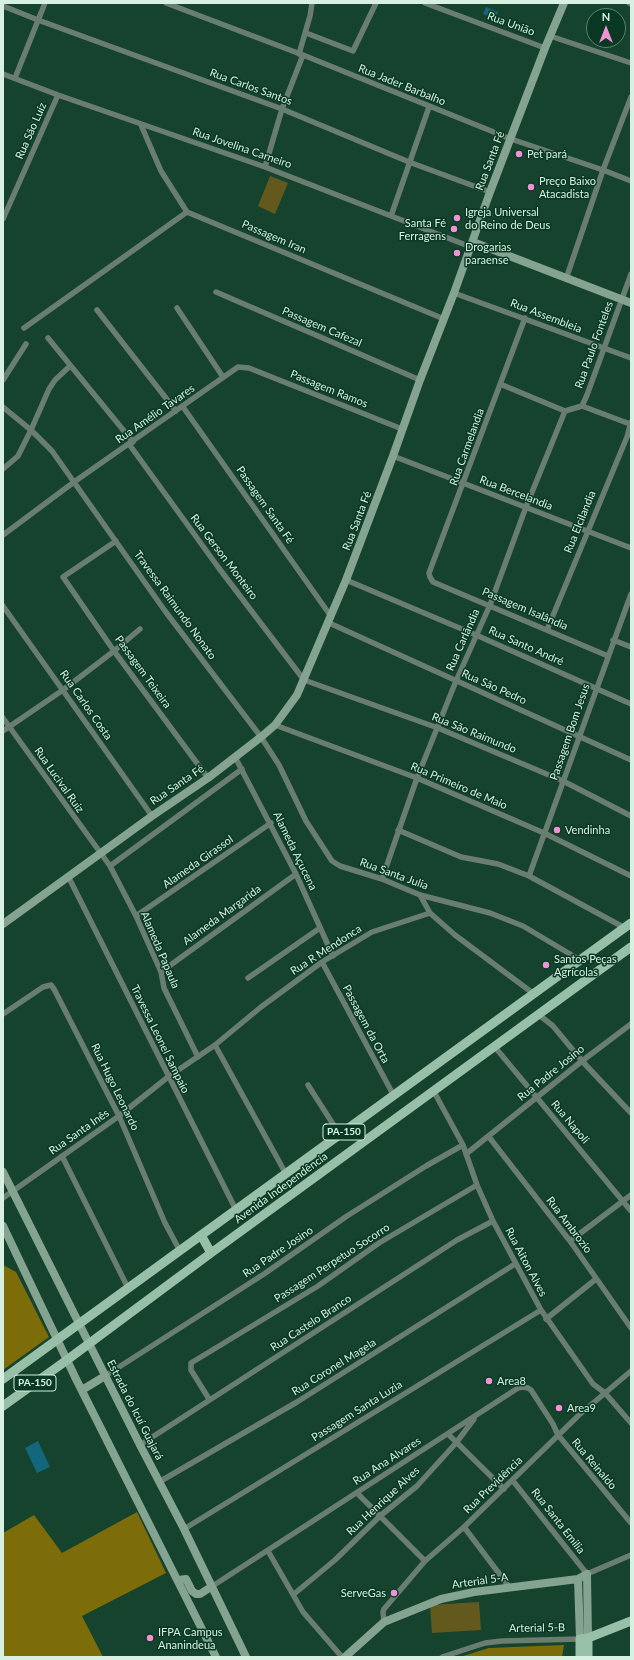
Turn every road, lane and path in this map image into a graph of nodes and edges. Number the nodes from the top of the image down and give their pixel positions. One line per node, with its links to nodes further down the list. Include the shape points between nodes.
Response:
1 (45, 3): 8 (street)
2 (166, 3): 12 (street, Rua Jader Barbalho)
3 (312, 3): 9 (street)
4 (376, 3): 9 (street, via 353,51)
5 (425, 3): 11 (street, Rua União)
6 (564, 3): 10 (main road, Rua Santa Fé)
7 (3, 6): 8 (street, Rua Carlos Santos)
8 (38, 20): 15 (street); 19 (street, Rua Carlos Santos)
9 (306, 33): 12 (street)
10 (550, 36): 11 (main road, Rua Santa Fé); 13 (street)
11 (545, 48): 21 (main road, Rua Santa Fé)
12 (301, 54): 18 (street, Rua Jader Barbalho); 19 (street)
13 (631, 63)
14 (3, 74): 15 (street, Rua Jovelina Carneiro)
15 (15, 78): 16 (street, Rua Jovelina Carneiro)
16 (58, 95): 20 (street, Rua Jovelina Carneiro); 29 (street, Rua São Luíz)
17 (631, 97): 24 (street)
18 (429, 107): 21 (street, Rua Jader Barbalho); 22 (street)
19 (282, 109): 22 (street, Rua Carlos Santos); 23 (street)
20 (141, 125): 23 (street, Rua Jovelina Carneiro); 27 (street, via 161,171)
21 (510, 139): 24 (street, Rua Jader Barbalho); 26 (main road, Rua Santa Fé)
22 (409, 162): 26 (street, Rua Carlos Santos); 28 (street)
23 (265, 167): 28 (street, Rua Jovelina Carneiro)
24 (604, 170): 25 (street, Rua Jader Barbalho); 32 (street)
25 (631, 182)
26 (490, 192): 30 (main road, Rua Santa Fé)
27 (187, 212): 40 (street, Passagem Iran); 41 (street)
28 (391, 216): 30 (street, Rua Jovelina Carneiro)
29 (3, 220)
30 (472, 245): 32 (main road, Rua Jovelina Carneiro); 34 (main road, Rua Santa Fé)
31 (631, 274): 35 (street, Rua Paulo Fonteles)
32 (566, 279): 35 (main road, Rua Jovelina Carneiro)
33 (216, 292): 50 (street, Passagem Cafezal)
34 (454, 293): 39 (street, Rua Assembleia); 40 (main road, Rua Santa Fé)
35 (621, 299): 36 (main road, Rua Jovelina Carneiro); 44 (street, Rua Paulo Fonteles)
36 (631, 303)
37 (177, 308): 48 (street)
38 (97, 310): 55 (street)
39 (525, 318): 44 (street, Rua Assembleia); 51 (street, Rua Carmelandia)
40 (444, 319): 50 (main road, Rua Santa Fé)
41 (24, 328)
42 (48, 338): 46 (street, Rua Gerson Monteiro)
43 (26, 344): 49 (street)
44 (604, 348): 45 (street, Rua Assembleia); 52 (street, Rua Paulo Fonteles)
45 (631, 358)
46 (70, 366): 59 (street, via 49,389); 61 (street, Rua Gerson Monteiro)
47 (249, 368): 48 (street, Rua Amélio Tavares, via 238,367); 58 (street, Passagem Ramos)
48 (223, 377): 54 (street, Rua Amélio Tavares)
49 (3, 380)
50 (420, 380): 58 (main road, Rua Santa Fé)
51 (500, 384): 56 (street); 65 (street, Rua Carmelandia)
52 (582, 406): 56 (street, Rua Paulo Fonteles); 57 (street)
53 (3, 407): 59 (street, Travessa Raimundo Nonato)
54 (183, 407): 55 (street, Rua Amélio Tavares); 76 (street, Passagem Santa Fé)
55 (176, 411): 61 (street, Rua Amélio Tavares)
56 (565, 411): 66 (street, Rua Carlândia)
57 (630, 423): 60 (street, Rua Elcilandia)
58 (402, 429): 62 (main road, Rua Santa Fé)
59 (31, 430): 63 (street, via 18,456); 64 (street, Travessa Raimundo Nonato, via 52,452)
60 (629, 438): 67 (street, Rua Elcilandia)
61 (131, 443): 64 (street, Rua Amélio Tavares); 84 (street, Rua Gerson Monteiro, via 218,567)
62 (394, 456): 65 (street, Rua Bercelandia); 71 (main road, Rua Santa Fé)
63 (3, 469)
64 (74, 482): 68 (street, Rua Amélio Tavares); 69 (street, Travessa Raimundo Nonato)
65 (464, 483): 66 (street, Rua Bercelandia); 72 (street, Rua Carmelandia, via 429,573)
66 (526, 507): 67 (street, Rua Bercelandia); 74 (street, Rua Carlândia)
67 (587, 531): 70 (street, Rua Bercelandia); 78 (street, Rua Elcilandia)
68 (3, 535)
69 (116, 541): 82 (street, Passagem Teixeira, via 63,577); 95 (street, Travessa Raimundo Nonato, via 165,611)
70 (631, 548)
71 (346, 580): 76 (main road, Rua Santa Fé); 79 (street, Rua Santo André)
72 (433, 582): 74 (street, Passagem Isalândia)
73 (631, 594): 80 (street, Passagem Bom Jesus)
74 (490, 605): 78 (street, Passagem Isalândia); 79 (street, Rua Carlândia)
75 (3, 606): 87 (street, Rua Carlos Costa)
76 (328, 619): 84 (main road, Rua Santa Fé); 85 (street, Rua São Pedro)
77 (140, 629): 82 (street)
78 (547, 630): 83 (street, Passagem Isalândia)
79 (476, 635): 85 (street, Rua Carlândia); 86 (street, Rua Santo André)
80 (614, 640): 81 (street); 83 (street, Passagem Bom Jesus)
81 (631, 647)
82 (114, 651): 87 (street); 99 (street, Passagem Teixeira)
83 (608, 656): 86 (street, Passagem Bom Jesus)
84 (304, 680): 90 (main road, Rua Santa Fé, via 297,695); 92 (street, Rua São Raimundo)
85 (456, 681): 92 (street, Rua Carlândia); 94 (street, Rua São Pedro)
86 (596, 688): 88 (street, Rua Santo André); 94 (street, Passagem Bom Jesus)
87 (63, 690): 91 (street); 102 (street, Rua Carlos Costa)
88 (631, 704)
89 (3, 718): 91 (street, Rua Lucival Ruiz)
90 (275, 724): 95 (main road, Rua Santa Fé); 100 (street, Rua Primeiro de Maio)
91 (9, 727): 93 (street); 107 (street, Rua Lucival Ruiz)
92 (438, 728): 100 (street, Rua Carlândia); 101 (street, Rua São Raimundo)
93 (3, 731)
94 (580, 736): 97 (street, Rua São Pedro); 101 (street, Passagem Bom Jesus)
95 (261, 737): 96 (main road, Rua Santa Fé); 113 (street, Rua Santa Julia, via 279,765 306,821 332,861)
96 (235, 757): 98 (street, Alameda Açucena); 99 (main road, Rua Santa Fé)
97 (631, 760)
98 (242, 768): 104 (street, Alameda Açucena); 108 (street)
99 (208, 778): 102 (main road, Rua Santa Fé)
100 (417, 778): 105 (street, Rua Carlândia); 106 (street, Rua Primeiro de Maio)
101 (564, 782): 103 (street, Rua São Raimundo); 106 (street, Passagem Bom Jesus)
102 (152, 816): 107 (main road, Rua Santa Fé)
103 (631, 816)
104 (271, 823): 109 (street, Alameda Açucena); 116 (street, Alameda Girassol)
105 (398, 830): 111 (street, via 461,857 498,864); 113 (street, Rua Carlândia)
106 (544, 833): 111 (street, Passagem Bom Jesus); 112 (street, Rua Primeiro de Maio)
107 (99, 853): 108 (street, Alameda Papaula); 110 (main road, Rua Santa Fé)
108 (110, 866): 116 (street, Alameda Papaula)
109 (296, 874): 119 (street, Alameda Açucena); 124 (street, Alameda Margarida)
110 (68, 876): 117 (main road, Rua Santa Fé); 135 (street, Travessa Leonel Sampaio)
111 (529, 876): 118 (street)
112 (631, 876)
113 (382, 879): 114 (street, Rua Santa Julia)
114 (420, 895): 115 (street); 122 (street, Rua Santa Julia, via 490,912 522,926)
115 (430, 913): 121 (street, Rua R Mendonca, via 372,932); 126 (street)
116 (136, 916): 124 (street, Alameda Papaula)
117 (3, 924)
118 (628, 926): 122 (main road, Avenida Independência / PA-150)
119 (320, 928): 121 (street, Alameda Açucena); 125 (street)
120 (631, 947): 129 (main road, Avenida Independência / PA-150)
121 (333, 956): 123 (street, Rua R Mendonca)
122 (580, 960): 126 (main road, Avenida Independência / PA-150)
123 (322, 962): 127 (street, Rua R Mendonca); 138 (street, Passagem da Orta)
124 (161, 972): 133 (street, Alameda Papaula, via 164,988)
125 (248, 978)
126 (534, 994): 138 (main road, Avenida Independência / PA-150)
127 (261, 1007): 131 (street, Rua Santa Inês)
128 (3, 1014): 141 (street, Rua Hugo Leonardo, via 43,986 51,985)
129 (538, 1014): 132 (main road, Avenida Independência / PA-150); 134 (street, via 553,1026)
130 (631, 1024): 134 (street, Rua Padre Josino)
131 (215, 1045): 133 (street, Rua Santa Inês); 148 (street)
132 (494, 1046): 137 (main road, Avenida Independência / PA-150); 139 (street, Rua Napoli)
133 (198, 1057): 135 (street, Rua Santa Inês)
134 (582, 1061): 139 (street, Rua Padre Josino); 140 (street)
135 (168, 1077): 141 (street, Rua Santa Inês); 154 (street, Travessa Leonel Sampaio)
136 (308, 1085): 142 (street)
137 (433, 1090): 144 (street, Rua Aiton Alves); 161 (main road, Avenida Independência / PA-150)
138 (394, 1096): 142 (main road, Avenida Independência / PA-150)
139 (536, 1097): 143 (street, Rua Padre Josino); 153 (street, Rua Napoli)
140 (631, 1113)
141 (119, 1116): 146 (street, Rua Santa Inês); 160 (street, Rua Hugo Leonardo, via 165,1223)
142 (340, 1135): 148 (main road, Avenida Independência / PA-150)
143 (489, 1137): 145 (street, Rua Padre Josino); 159 (street, Rua Ambrozio)
144 (463, 1145): 145 (street, Rua Aiton Alves); 173 (street, Rua Padre Josino, via 360,1208 264,1274)
145 (466, 1154): 149 (street, Rua Aiton Alves)
146 (62, 1156): 150 (street, Rua Santa Inês); 164 (street)
147 (3, 1172): 150 (main road, Estrada do Icuí Guajará)
148 (286, 1174): 154 (main road, Avenida Independência / PA-150)
149 (477, 1185): 156 (street, Rua Aiton Alves); 177 (street, Passagem Perpetuo Socorro, via 386,1239 318,1286 191,1363 191,1370)
150 (13, 1192): 152 (street, Rua Santa Inês); 167 (main road, Estrada do Icuí Guajará)
151 (631, 1195): 153 (street)
152 (3, 1198)
153 (623, 1201): 155 (street, Rua Napoli); 159 (street)
154 (236, 1210): 158 (main road, Avenida Independência / PA-150)
155 (631, 1211)
156 (493, 1221): 162 (street, Rua Aiton Alves); 177 (street, Rua Castelo Branco, via 457,1240)
157 (3, 1226): 169 (main road)
158 (201, 1235): 160 (main road, Avenida Independência / PA-150); 161 (main road)
159 (570, 1241): 163 (street, Rua Ambrozio)
160 (180, 1251): 164 (main road, Avenida Independência / PA-150)
161 (211, 1253): 170 (main road, Avenida Independência / PA-150)
162 (515, 1264): 165 (street, Rua Aiton Alves); 186 (street, Rua Coronel Magela, via 297,1402)
163 (596, 1279): 166 (street); 168 (street, Rua Ambrozio)
164 (128, 1288): 167 (main road, Avenida Independência / PA-150)
165 (541, 1310): 166 (street, Rua Aiton Alves); 192 (street, Passagem Santa Luzia)
166 (546, 1319): 176 (street, Rua Aiton Alves, via 593,1384)
167 (79, 1324): 169 (main road, Avenida Independência / PA-150); 170 (main road, Estrada do Icuí Guajará)
168 (631, 1328)
169 (57, 1340): 171 (main road); 174 (main road, Avenida Independência / PA-150)
170 (89, 1344): 171 (main road, Avenida Independência / PA-150); 173 (main road, Estrada do Icuí Guajará)
171 (67, 1360): 175 (main road); 178 (main road, Avenida Independência / PA-150)
172 (631, 1372): 176 (street, Rua Previdência)
173 (106, 1376): 175 (main road); 184 (main road, Estrada do Icuí Guajará)
174 (3, 1379)
175 (82, 1390): 198 (main road)
176 (605, 1393): 180 (street, Rua Aiton Alves); 182 (street, Rua Previdência)
177 (209, 1399): 184 (street, Rua Castelo Branco)
178 (3, 1406)
179 (477, 1415): 181 (street, Rua Ana Alvares); 182 (street, Rua Ana Alvares, via 518,1388 526,1387 531,1390); 183 (street, Rua Henrique Alves)
180 (631, 1423)
181 (448, 1434): 183 (street); 188 (street, Rua Ana Alvares)
182 (558, 1435): 185 (street, Rua Previdência); 190 (street, Rua Reinaldo)
183 (456, 1443): 187 (street); 189 (street, Rua Henrique Alves, via 417,1486)
184 (140, 1445): 186 (main road, Estrada do Icuí Guajará)
185 (513, 1481): 187 (street, Rua Previdência); 196 (street, Rua Santa Emilia)
186 (160, 1482): 192 (main road, Estrada do Icuí Guajará)
187 (504, 1489): 191 (street, Rua Previdência)
188 (357, 1493): 189 (street); 193 (street, Rua Ana Alvares)
189 (380, 1516): 195 (street); 201 (street, Rua Henrique Alves, via 335,1560)
190 (631, 1523)
191 (464, 1528): 195 (street, Rua Previdência); 200 (street)
192 (184, 1530): 199 (main road, Estrada do Icuí Guajará)
193 (268, 1551): 199 (street, Rua Ana Alvares); 201 (street)
194 (631, 1555): 196 (street, Arterial 5-A)
195 (425, 1561): 203 (street, Rua Previdência, via 384,1609)
196 (587, 1574): 197 (main road, Arterial 5-A); 204 (main road)
197 (578, 1579): 200 (main road, Arterial 5-A); 204 (main road)
198 (178, 1580): 199 (main road, via 186,1579 196,1594); 205 (main road)
199 (211, 1587): 206 (main road, Estrada do Icuí Guajará)
200 (510, 1588): 203 (main road, Arterial 5-A, via 441,1599)
201 (294, 1594): 207 (street, via 303,1612)
202 (631, 1621): 204 (main road, Arterial 5-B)
203 (384, 1622): 208 (main road, Arterial 5-A)
204 (584, 1639): 209 (street, Arterial 5-B, via 497,1642); 210 (main road); 211 (main road)
205 (216, 1657)
206 (246, 1657)
207 (342, 1657)
208 (346, 1657)
209 (442, 1657)
210 (580, 1657)
211 (588, 1657)

